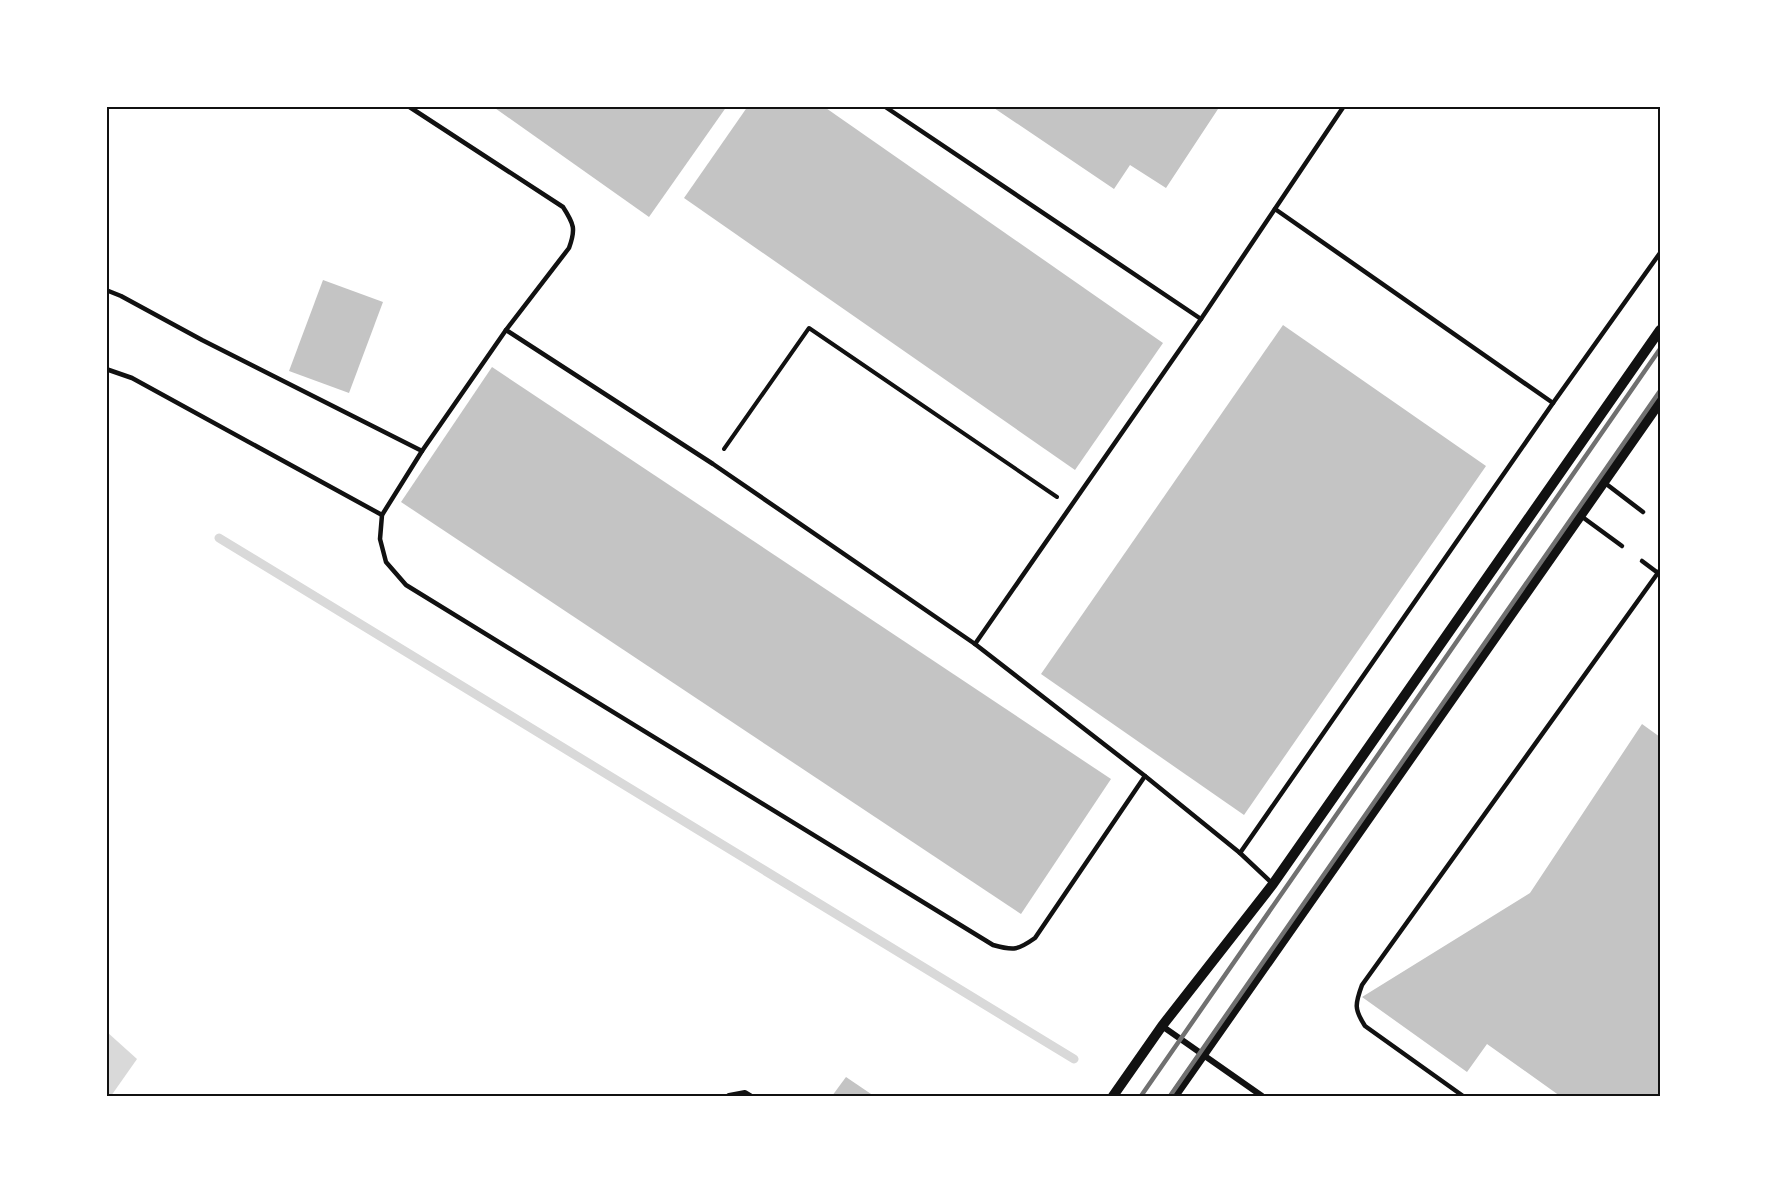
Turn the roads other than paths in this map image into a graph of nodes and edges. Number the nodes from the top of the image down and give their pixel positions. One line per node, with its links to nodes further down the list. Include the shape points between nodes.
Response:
1 (408, 106): 8 (lane, via 563,207 572,220 574,233 569,248)
2 (884, 106): 7 (lane)
3 (1344, 106): 4 (lane)
4 (1275, 209): 7 (lane); 12 (lane)
5 (1660, 254): 12 (lane)
6 (106, 290): 13 (lane)
7 (1202, 319): 21 (lane)
8 (506, 330): 13 (lane); 21 (lane, via 713,464)
9 (1660, 330): 24 (street)
10 (106, 369): 16 (lane, via 132,378)
11 (1660, 402): 14 (street)
12 (1553, 403): 23 (lane)
13 (422, 450): 16 (lane)
14 (1605, 483): 15 (lane); 17 (street)
15 (1643, 512)
16 (382, 515): 22 (lane, via 380,539 386,562 406,585 993,945 1010,950 1022,948 1035,938)
17 (1581, 516): 18 (lane); 26 (street)
18 (1622, 546)
19 (1642, 561): 20 (lane)
20 (1659, 571): 32 (lane, via 1362,985 1356,1000 1357,1013 1365,1026)
21 (975, 644): 22 (lane)
22 (1145, 776): 23 (lane)
23 (1240, 853): 24 (lane)
24 (1273, 884): 25 (street)
25 (1162, 1026): 26 (street); 29 (street)
26 (1203, 1056): 30 (street); 31 (street)
27 (729, 1096): 28 (street)
28 (750, 1096)
29 (1113, 1096)
30 (1174, 1096)
31 (1262, 1096)
32 (1463, 1096)

